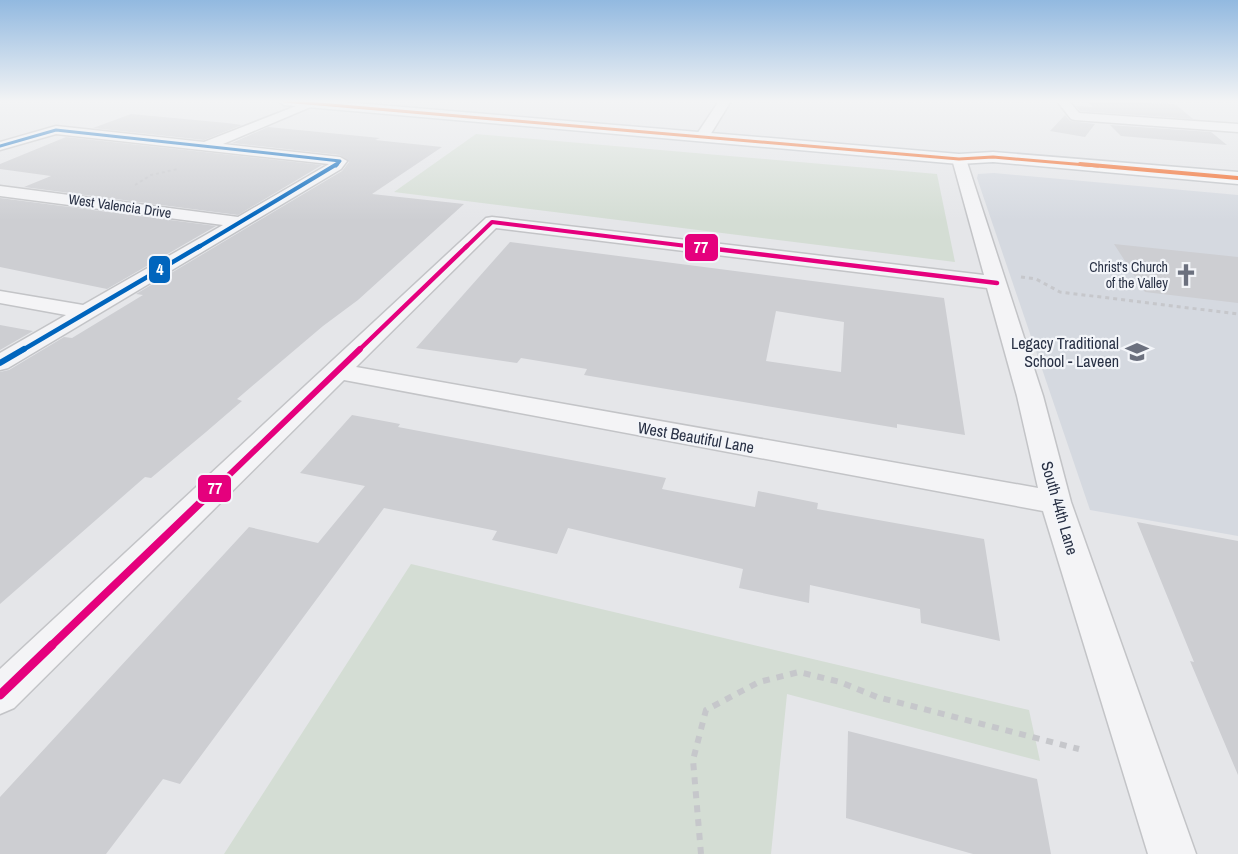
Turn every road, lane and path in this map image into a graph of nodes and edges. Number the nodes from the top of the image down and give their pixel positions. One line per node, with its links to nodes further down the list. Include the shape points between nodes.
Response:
1 (18, 141): 6 (street)
2 (158, 141): 7 (street)
3 (219, 141): 7 (street)
4 (240, 141): 8 (street)
5 (756, 141): 9 (main road)
6 (0, 146)
7 (207, 146): 8 (street)
8 (225, 148): 13 (street, via 340,161)
9 (959, 159): 10 (main road, via 993,157); 11 (main road, via 1002,169); 14 (street, South 44th Lane)
10 (1238, 178)
11 (1238, 190)
12 (0, 191): 13 (street, West Valencia Drive)
13 (240, 222): 16 (street)
14 (1007, 279): 17 (path, via 1036,279 1060,292); 19 (street, via 492,222); 20 (street, South 44th Lane)
15 (0, 297): 16 (street)
16 (86, 312): 18 (street)
17 (1238, 314)
18 (0, 363)
19 (336, 371): 20 (street, West Beautiful Lane); 21 (street)
20 (1056, 502): 24 (street, South 44th Lane)
21 (0, 695)
22 (1079, 748): 23 (path, via 877,697 799,672 759,682 706,710 693,760)
23 (701, 854)
24 (1172, 854)

